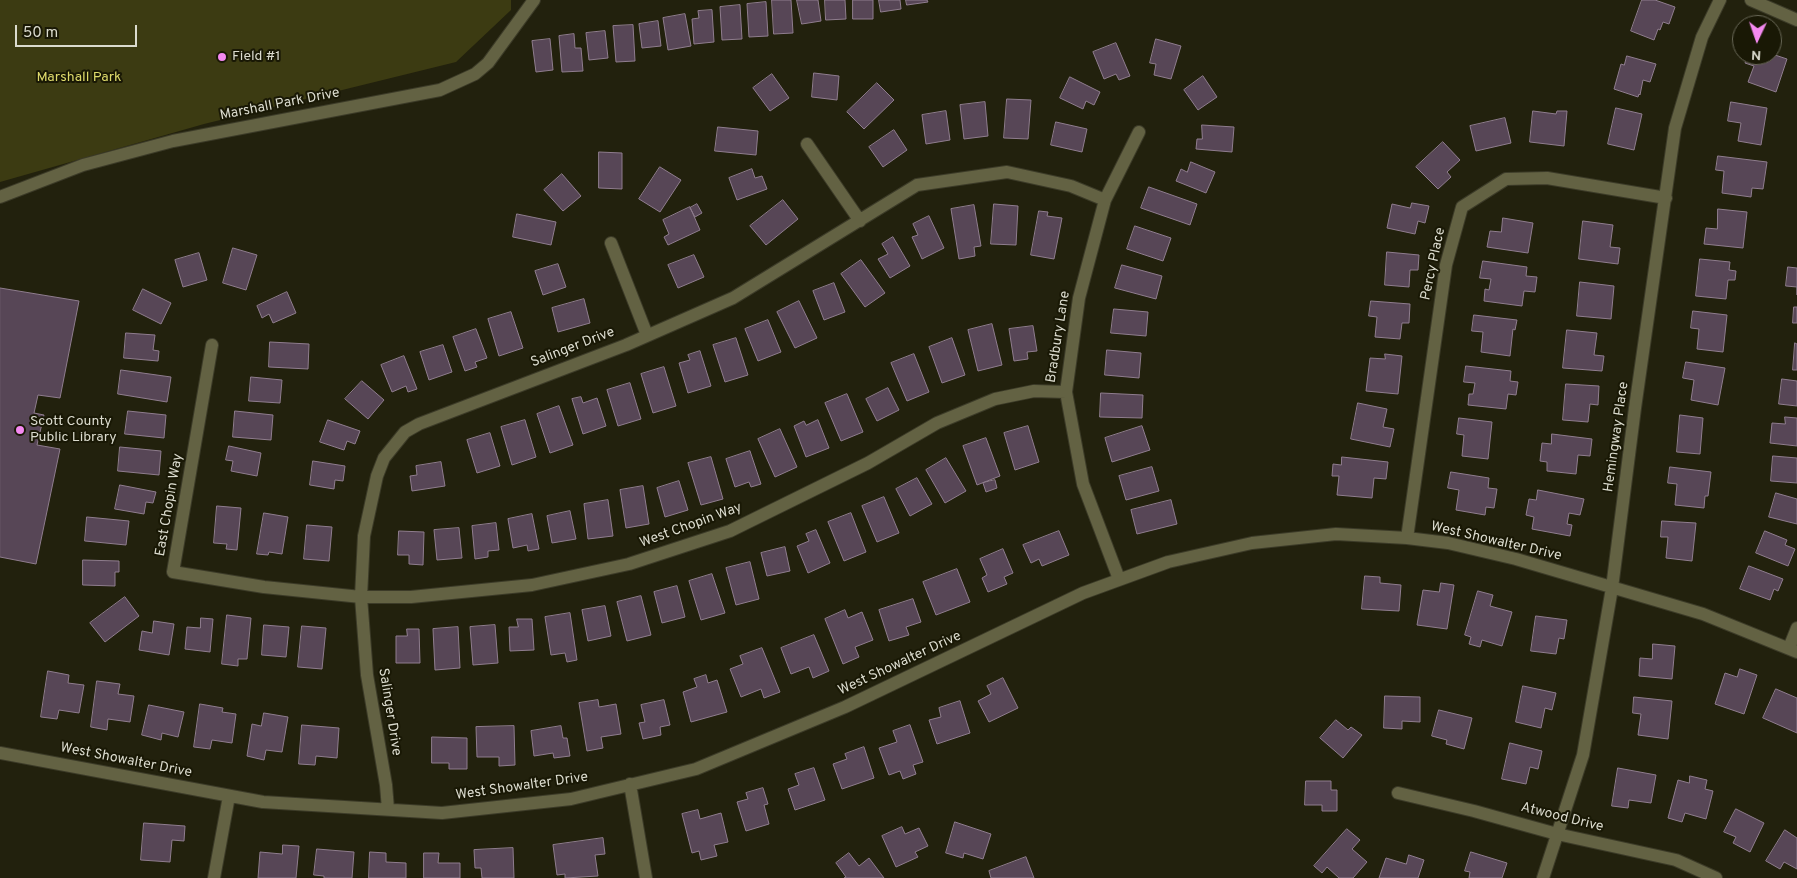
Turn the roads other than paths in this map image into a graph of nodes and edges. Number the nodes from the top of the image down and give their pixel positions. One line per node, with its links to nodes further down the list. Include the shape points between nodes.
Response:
1 (534, 0): 7 (street, Marshall Park Drive, via 488,63 475,74 440,90 173,141 83,165)
2 (1720, 0): 8 (street, Hemingway Place, via 1702,37 1675,128)
3 (1751, 0): 4 (street)
4 (1797, 20)
5 (1139, 132): 9 (street, Bradbury Lane)
6 (807, 144): 10 (street)
7 (0, 196)
8 (1666, 198): 15 (street, Percy Place, via 1547,178 1506,179 1462,207 1446,265); 17 (street, Hemingway Place)
9 (1105, 200): 10 (street, Salinger Drive, via 1071,186 1007,172 917,185); 14 (street, Bradbury Lane, via 1078,298)
10 (860, 221): 12 (street, Salinger Drive, via 733,298)
11 (611, 242): 12 (street)
12 (647, 335): 18 (street, Salinger Drive, via 405,432 384,458 377,476 364,536)
13 (212, 345): 18 (street, East Chopin Way, via 173,572 264,587)
14 (1066, 392): 16 (street, Bradbury Lane, via 1083,484); 18 (street, West Chopin Way, via 1034,391 996,399 937,423 868,463 730,531 629,564 532,585 410,597)
15 (1408, 538): 16 (street, West Showalter Drive, via 1336,534 1252,543 1168,562); 17 (street, West Showalter Drive, via 1448,543 1506,557)
16 (1119, 579): 22 (street, West Showalter Drive, via 1083,593 845,707 696,768)
17 (1612, 588): 20 (street, West Showalter Drive, via 1703,614); 26 (street, Hemingway Place, via 1582,755)
18 (361, 597): 25 (street, Salinger Drive, via 367,675)
19 (1797, 628): 20 (street)
20 (1793, 650)
21 (0, 753): 24 (street, West Showalter Drive)
22 (630, 784): 25 (street, West Showalter Drive, via 571,798 452,812); 28 (street)
23 (1398, 793): 26 (street, Atwood Drive)
24 (229, 796): 25 (street, West Showalter Drive, via 263,802); 27 (street)
25 (388, 809)
26 (1557, 834): 29 (street, Hemingway Place); 30 (street, Atwood Drive, via 1676,860)
27 (214, 878)
28 (646, 878)
29 (1543, 878)
30 (1716, 878)

